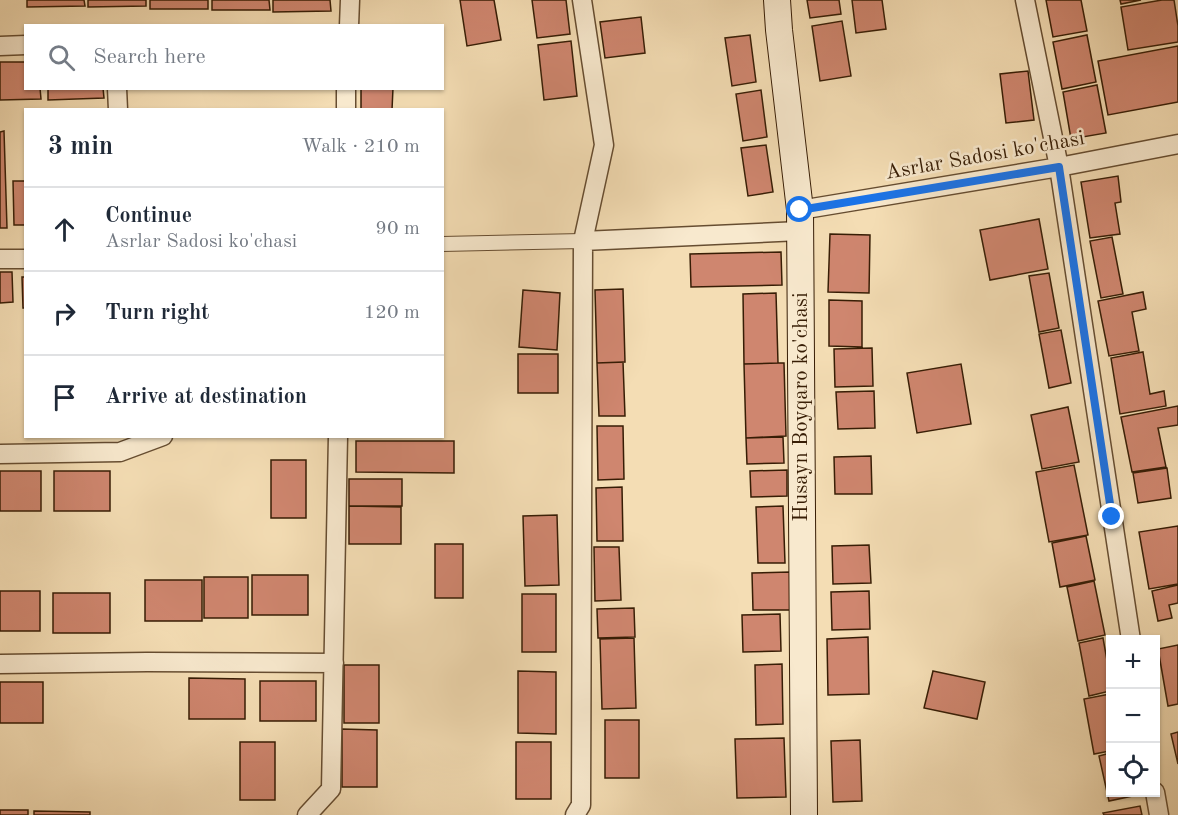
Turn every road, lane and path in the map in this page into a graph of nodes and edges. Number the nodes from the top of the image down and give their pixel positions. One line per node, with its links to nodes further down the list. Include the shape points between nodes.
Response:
1 (350, 0): 5 (street)
2 (582, 0): 15 (street, via 604,145)
3 (777, 0): 14 (main road, Husayn Boyqaro ko'chasi)
4 (1025, 0): 13 (street)
5 (349, 24)
6 (24, 45): 7 (street)
7 (0, 46)
8 (117, 90): 10 (street)
9 (346, 90): 11 (street)
10 (118, 108)
11 (346, 108)
12 (1178, 144): 13 (street, Asrlar Sadosi ko'chasi)
13 (1059, 167): 14 (street, Asrlar Sadosi ko'chasi); 23 (street)
14 (800, 221): 15 (street, Asrlar Sadosi ko'chasi); 29 (main road, Husayn Boyqaro ko'chasi)
15 (583, 241): 16 (street); 28 (street, via 581,805)
16 (444, 244)
17 (0, 259): 18 (street)
18 (24, 259)
19 (152, 438): 21 (street)
20 (338, 438): 24 (street)
21 (119, 444): 22 (street)
22 (0, 454)
23 (1130, 635)
24 (334, 663): 25 (street); 27 (street, via 331,789)
25 (0, 664)
26 (1156, 797): 30 (street)
27 (307, 815)
28 (575, 815)
29 (804, 815)
30 (1159, 815)

